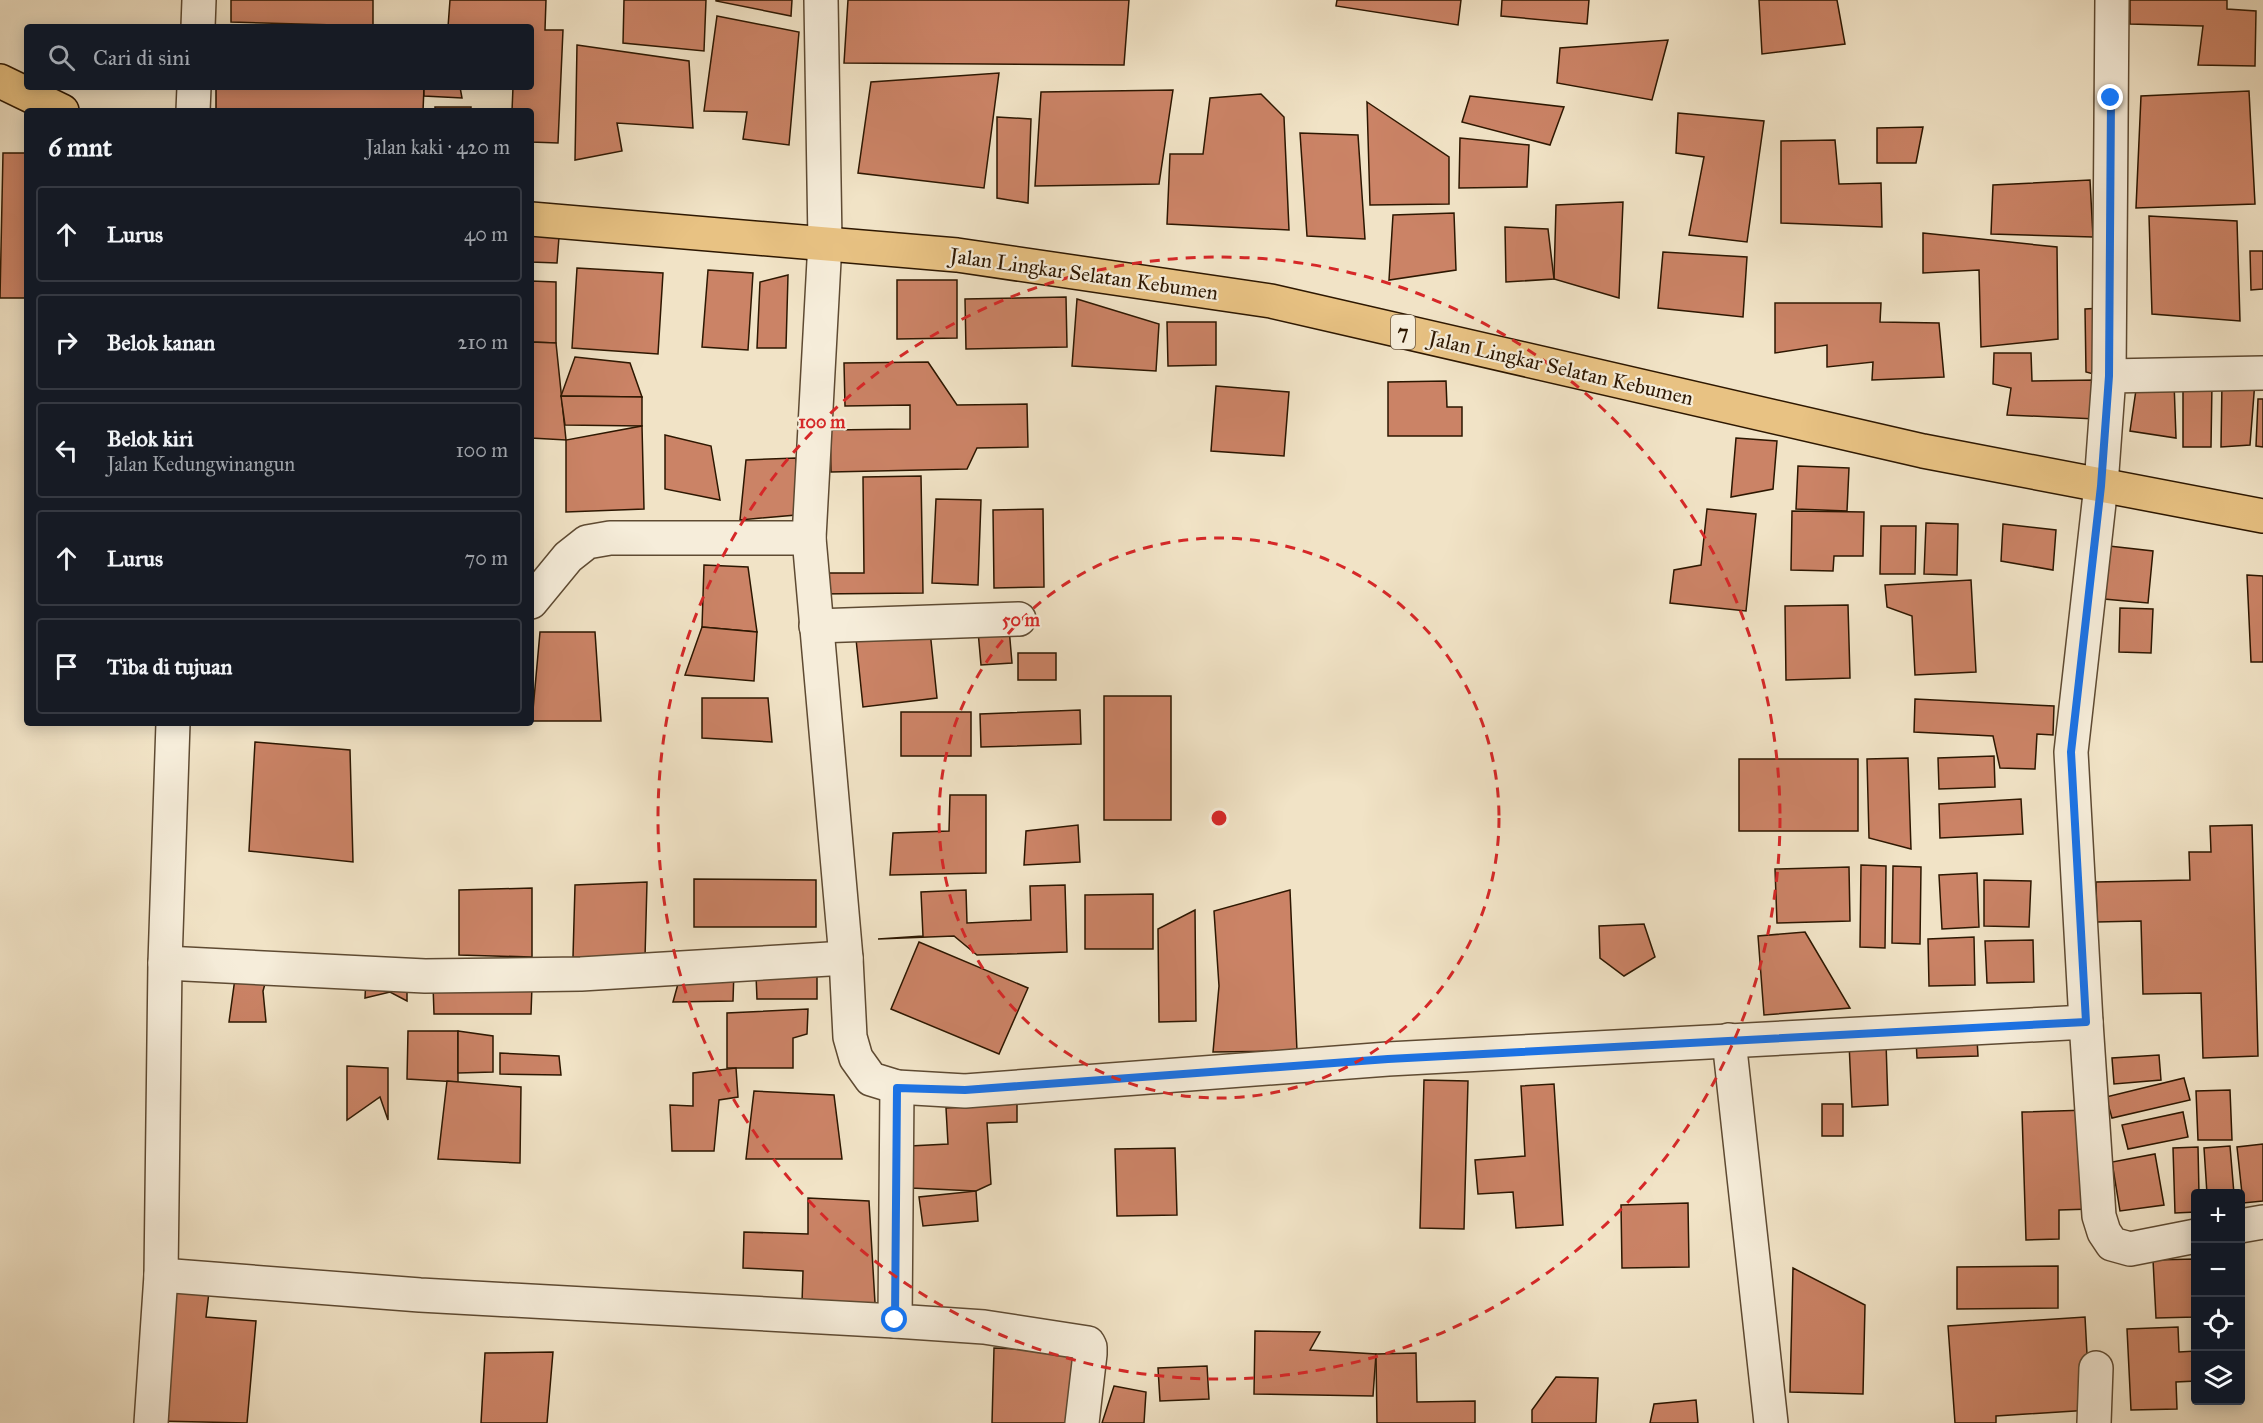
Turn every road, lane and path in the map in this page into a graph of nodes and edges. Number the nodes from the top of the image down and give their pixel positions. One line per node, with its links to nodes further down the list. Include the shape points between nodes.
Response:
1 (199, 0): 4 (street)
2 (821, 0): 10 (street)
3 (2112, 0): 12 (street)
4 (198, 24)
5 (0, 81): 7 (highway)
6 (194, 90): 8 (street)
7 (56, 108)
8 (194, 108)
9 (534, 219): 10 (highway, Jalan Lingkar Selatan Kebumen / 7)
10 (825, 243): 13 (highway, Jalan Lingkar Selatan Kebumen / 7, via 957,255 1271,301 1923,451); 15 (street)
11 (2263, 373): 12 (street)
12 (2109, 376): 13 (street)
13 (2101, 486): 14 (highway, Jalan Lingkar Selatan Kebumen / 7); 22 (street, via 2071,752)
14 (2263, 516)
15 (809, 538): 16 (street, via 610,538 587,542 568,557); 18 (street)
16 (534, 598)
17 (1019, 619): 18 (street)
18 (816, 626): 20 (street)
19 (173, 726): 21 (street)
20 (846, 958): 21 (street, via 581,974 425,976); 24 (street, via 850,1037 856,1058 871,1079)
21 (165, 963): 28 (street)
22 (2086, 1022): 23 (street); 27 (street, via 2099,1216 2104,1233 2112,1244 2130,1249)
23 (1729, 1040): 24 (street, via 1388,1059 965,1090); 33 (street)
24 (897, 1088): 29 (street)
25 (2263, 1222): 26 (street)
26 (2245, 1225)
27 (2191, 1237)
28 (161, 1275): 29 (street, via 420,1295); 31 (street)
29 (895, 1320): 32 (street, via 984,1327 1088,1343)
30 (2096, 1368): 34 (street)
31 (151, 1423)
32 (1082, 1423)
33 (1771, 1423)
34 (2094, 1423)

